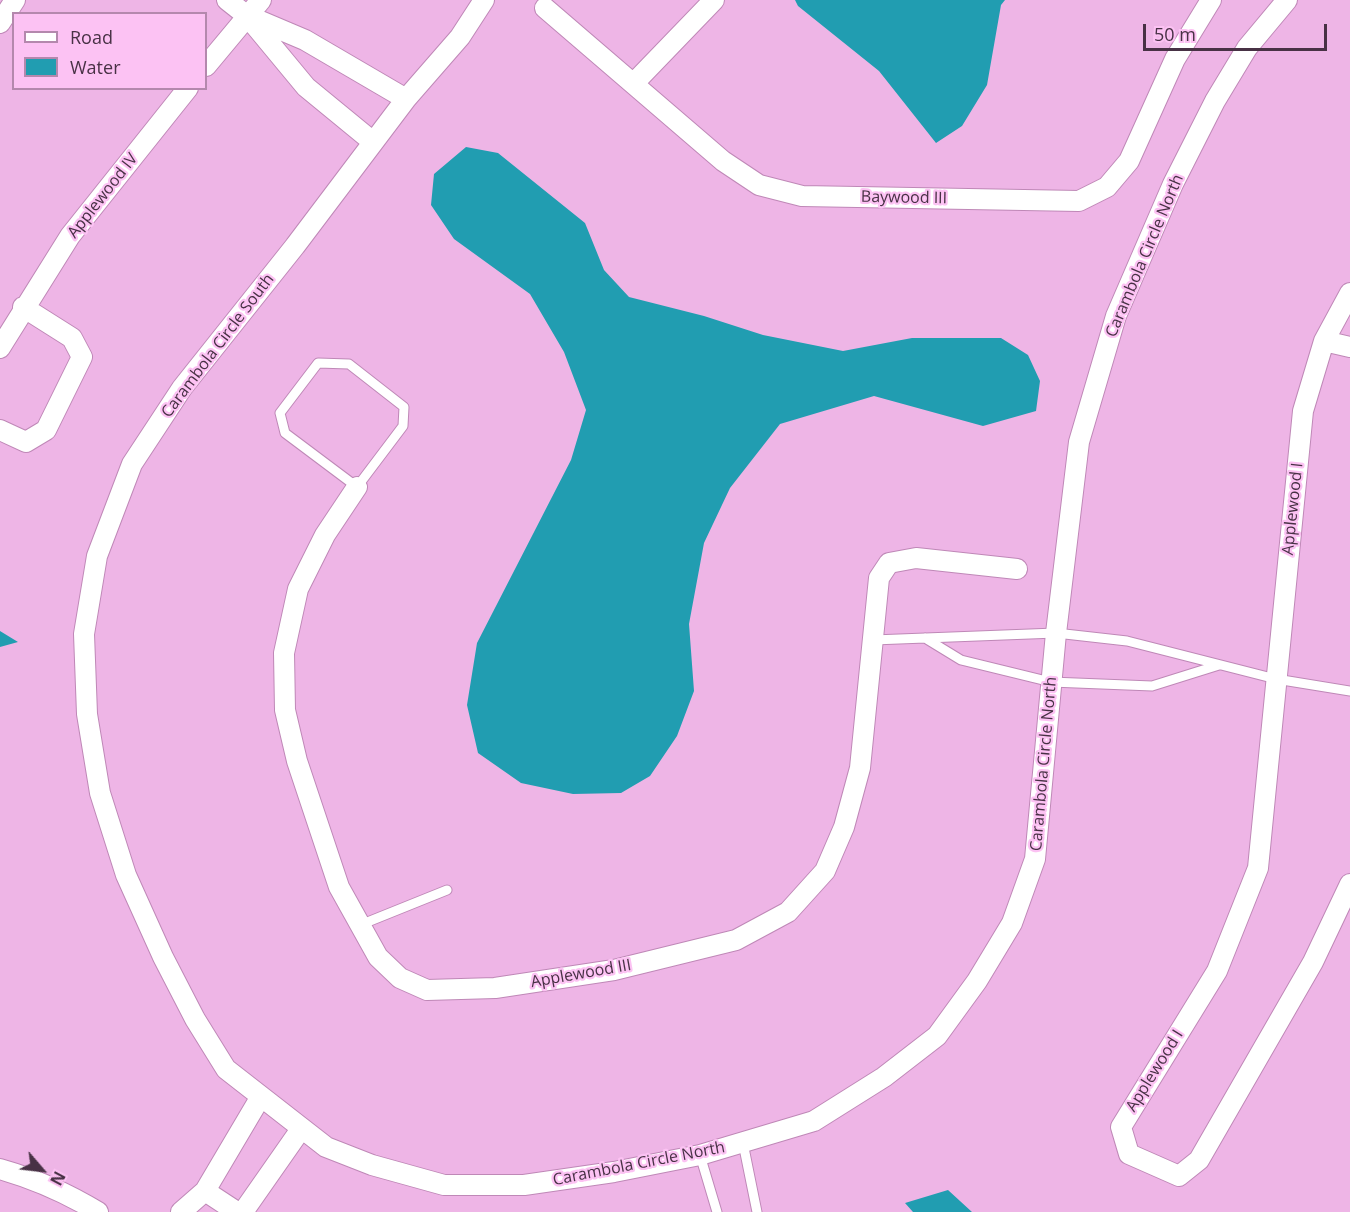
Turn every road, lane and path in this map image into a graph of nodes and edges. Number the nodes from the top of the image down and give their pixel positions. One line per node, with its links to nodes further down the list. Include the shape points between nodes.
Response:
1 (15, 0): 10 (street)
2 (227, 0): 9 (street)
3 (261, 0): 9 (street)
4 (484, 0): 14 (street, Carambola Circle South, via 460,37)
5 (714, 0): 12 (street)
6 (1211, 0): 12 (street, Baywood III, via 1174,59 1129,161 1107,187 1079,201 802,196 759,184 723,160)
7 (1287, 0): 24 (street, Carambola Circle North, via 1247,48 1215,101 1173,184 1116,316 1078,442)
8 (545, 8): 12 (street, Baywood III)
9 (246, 15): 11 (street); 14 (street, via 305,40); 15 (street, via 306,87)
10 (0, 23)
11 (207, 65)
12 (635, 82)
13 (186, 90): 17 (street, Applewood IV, via 70,236)
14 (406, 99): 15 (street, Carambola Circle South)
15 (373, 142): 34 (street, Carambola Circle South, via 182,388 132,464 97,556 84,634 88,726 100,793 126,875 195,1019 226,1069)
16 (1350, 293): 18 (street, Applewood I)
17 (23, 307): 20 (street, Applewood IV); 21 (street, via 72,338 82,357 46,429 26,442)
18 (1324, 341): 19 (street); 28 (street, Applewood I, via 1303,411)
19 (1350, 347)
20 (0, 348)
21 (0, 430)
22 (357, 487): 22 (lane, Applewood III, via 403,426 404,407 349,364 318,363 280,413 285,433); 33 (street, Applewood III, via 325,535 298,589 284,653 285,710 297,761 339,887)
23 (1017, 569): 26 (street, Applewood III, via 916,558 889,563 879,578)
24 (1056, 633): 25 (lane); 27 (lane, via 1127,641); 29 (street, Carambola Circle North)
25 (925, 638): 26 (lane); 29 (lane, via 961,660)
26 (872, 640): 33 (street, Applewood III, via 860,768 844,827 825,871 788,912 736,940 614,970 465,990 427,990 400,978 378,957)
27 (1219, 665): 28 (lane); 29 (lane, via 1152,686)
28 (1276, 679): 30 (lane); 31 (street, Applewood I, via 1258,868 1217,971 1120,1127 1129,1154 1179,1176 1199,1160 1313,962)
29 (1051, 682): 36 (street, Carambola Circle North, via 1035,859 1012,923 977,981 937,1036 884,1077 813,1121)
30 (1349, 688)
31 (1350, 884)
32 (447, 890): 33 (lane)
33 (360, 925)
34 (260, 1098): 35 (street, Carambola Circle North); 39 (street)
35 (301, 1129): 37 (street, Carambola Circle North, via 326,1147 372,1165 444,1185 524,1185); 43 (street)
36 (742, 1143): 37 (street, Carambola Circle North); 45 (lane)
37 (700, 1155): 44 (lane)
38 (0, 1169): 40 (street, via 75,1198)
39 (205, 1191): 41 (street); 42 (street)
40 (98, 1212)
41 (181, 1212)
42 (237, 1212)
43 (243, 1212)
44 (717, 1212)
45 (758, 1212)

